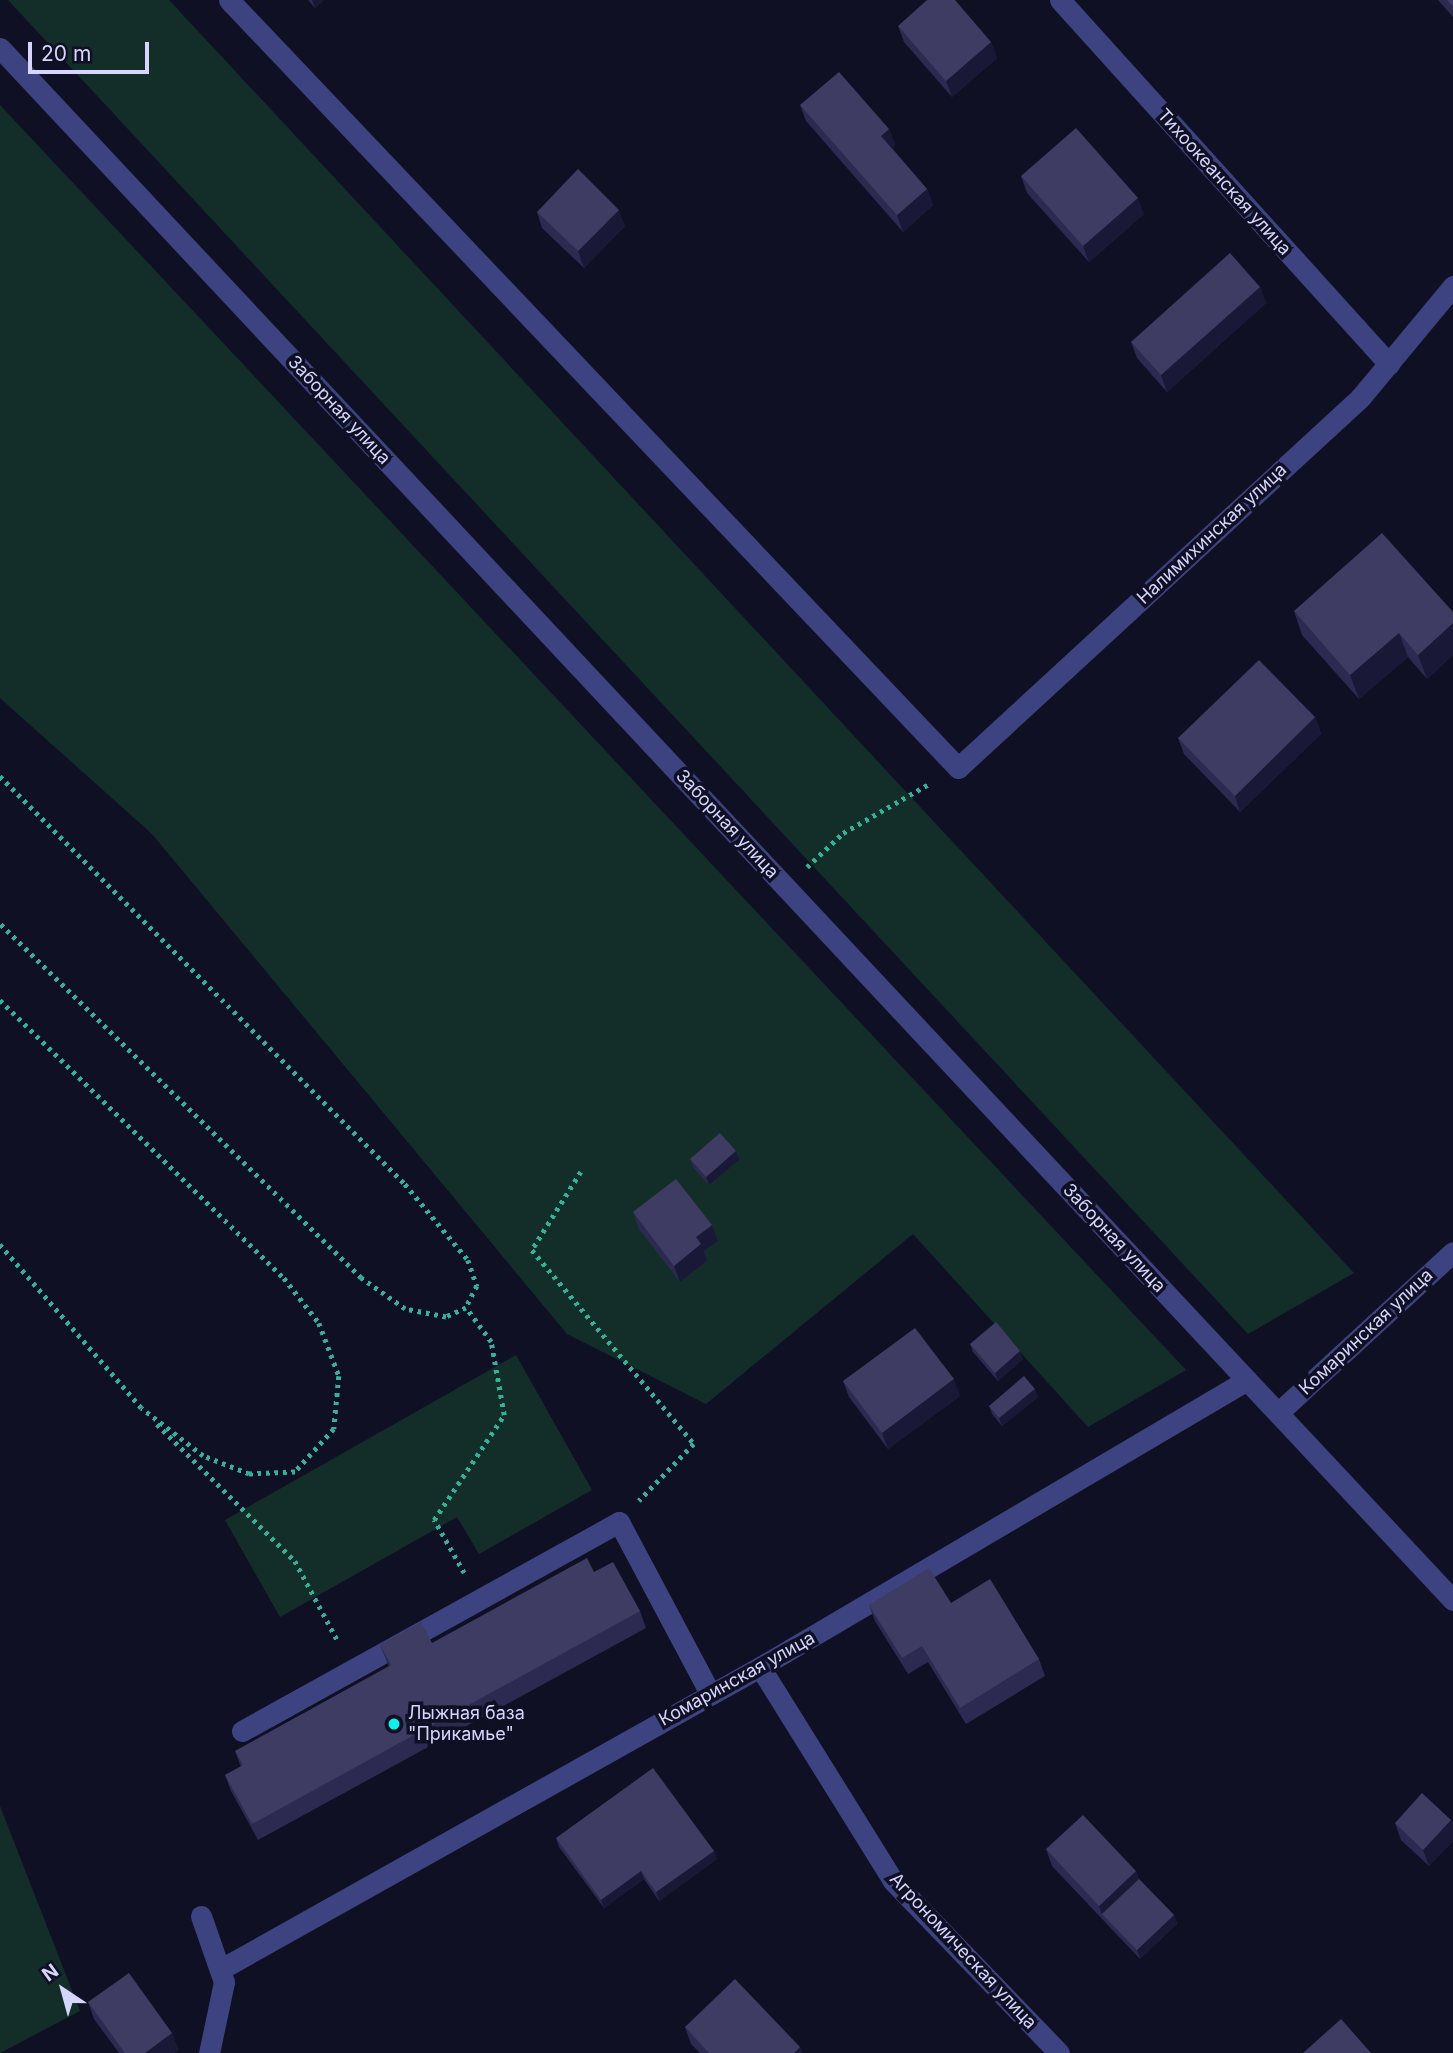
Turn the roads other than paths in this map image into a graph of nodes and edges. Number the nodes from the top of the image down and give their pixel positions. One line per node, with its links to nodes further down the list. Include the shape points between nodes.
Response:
1 (229, 0): 5 (street, Налимихинская улица, via 958,768 1360,398)
2 (1060, 0): 5 (street, Тихоокеанская улица)
3 (0, 48): 7 (street, Заборная улица)
4 (1453, 286): 5 (street, Налимихинская улица)
5 (1388, 364)
6 (1453, 1252): 8 (street, Комаринская улица)
7 (1247, 1380): 8 (street, Заборная улица); 10 (street, Комаринская улица)
8 (1279, 1412): 9 (street, Заборная улица)
9 (1453, 1600)
10 (760, 1667): 11 (street, Комаринская улица); 16 (street, Агрономическая улица, via 893,1881)
11 (710, 1693): 12 (street, via 619,1522); 14 (street, Комаринская улица)
12 (242, 1731)
13 (201, 1916): 14 (street)
14 (221, 1969): 15 (street, via 224,1982)
15 (209, 2053)
16 (1059, 2053)

